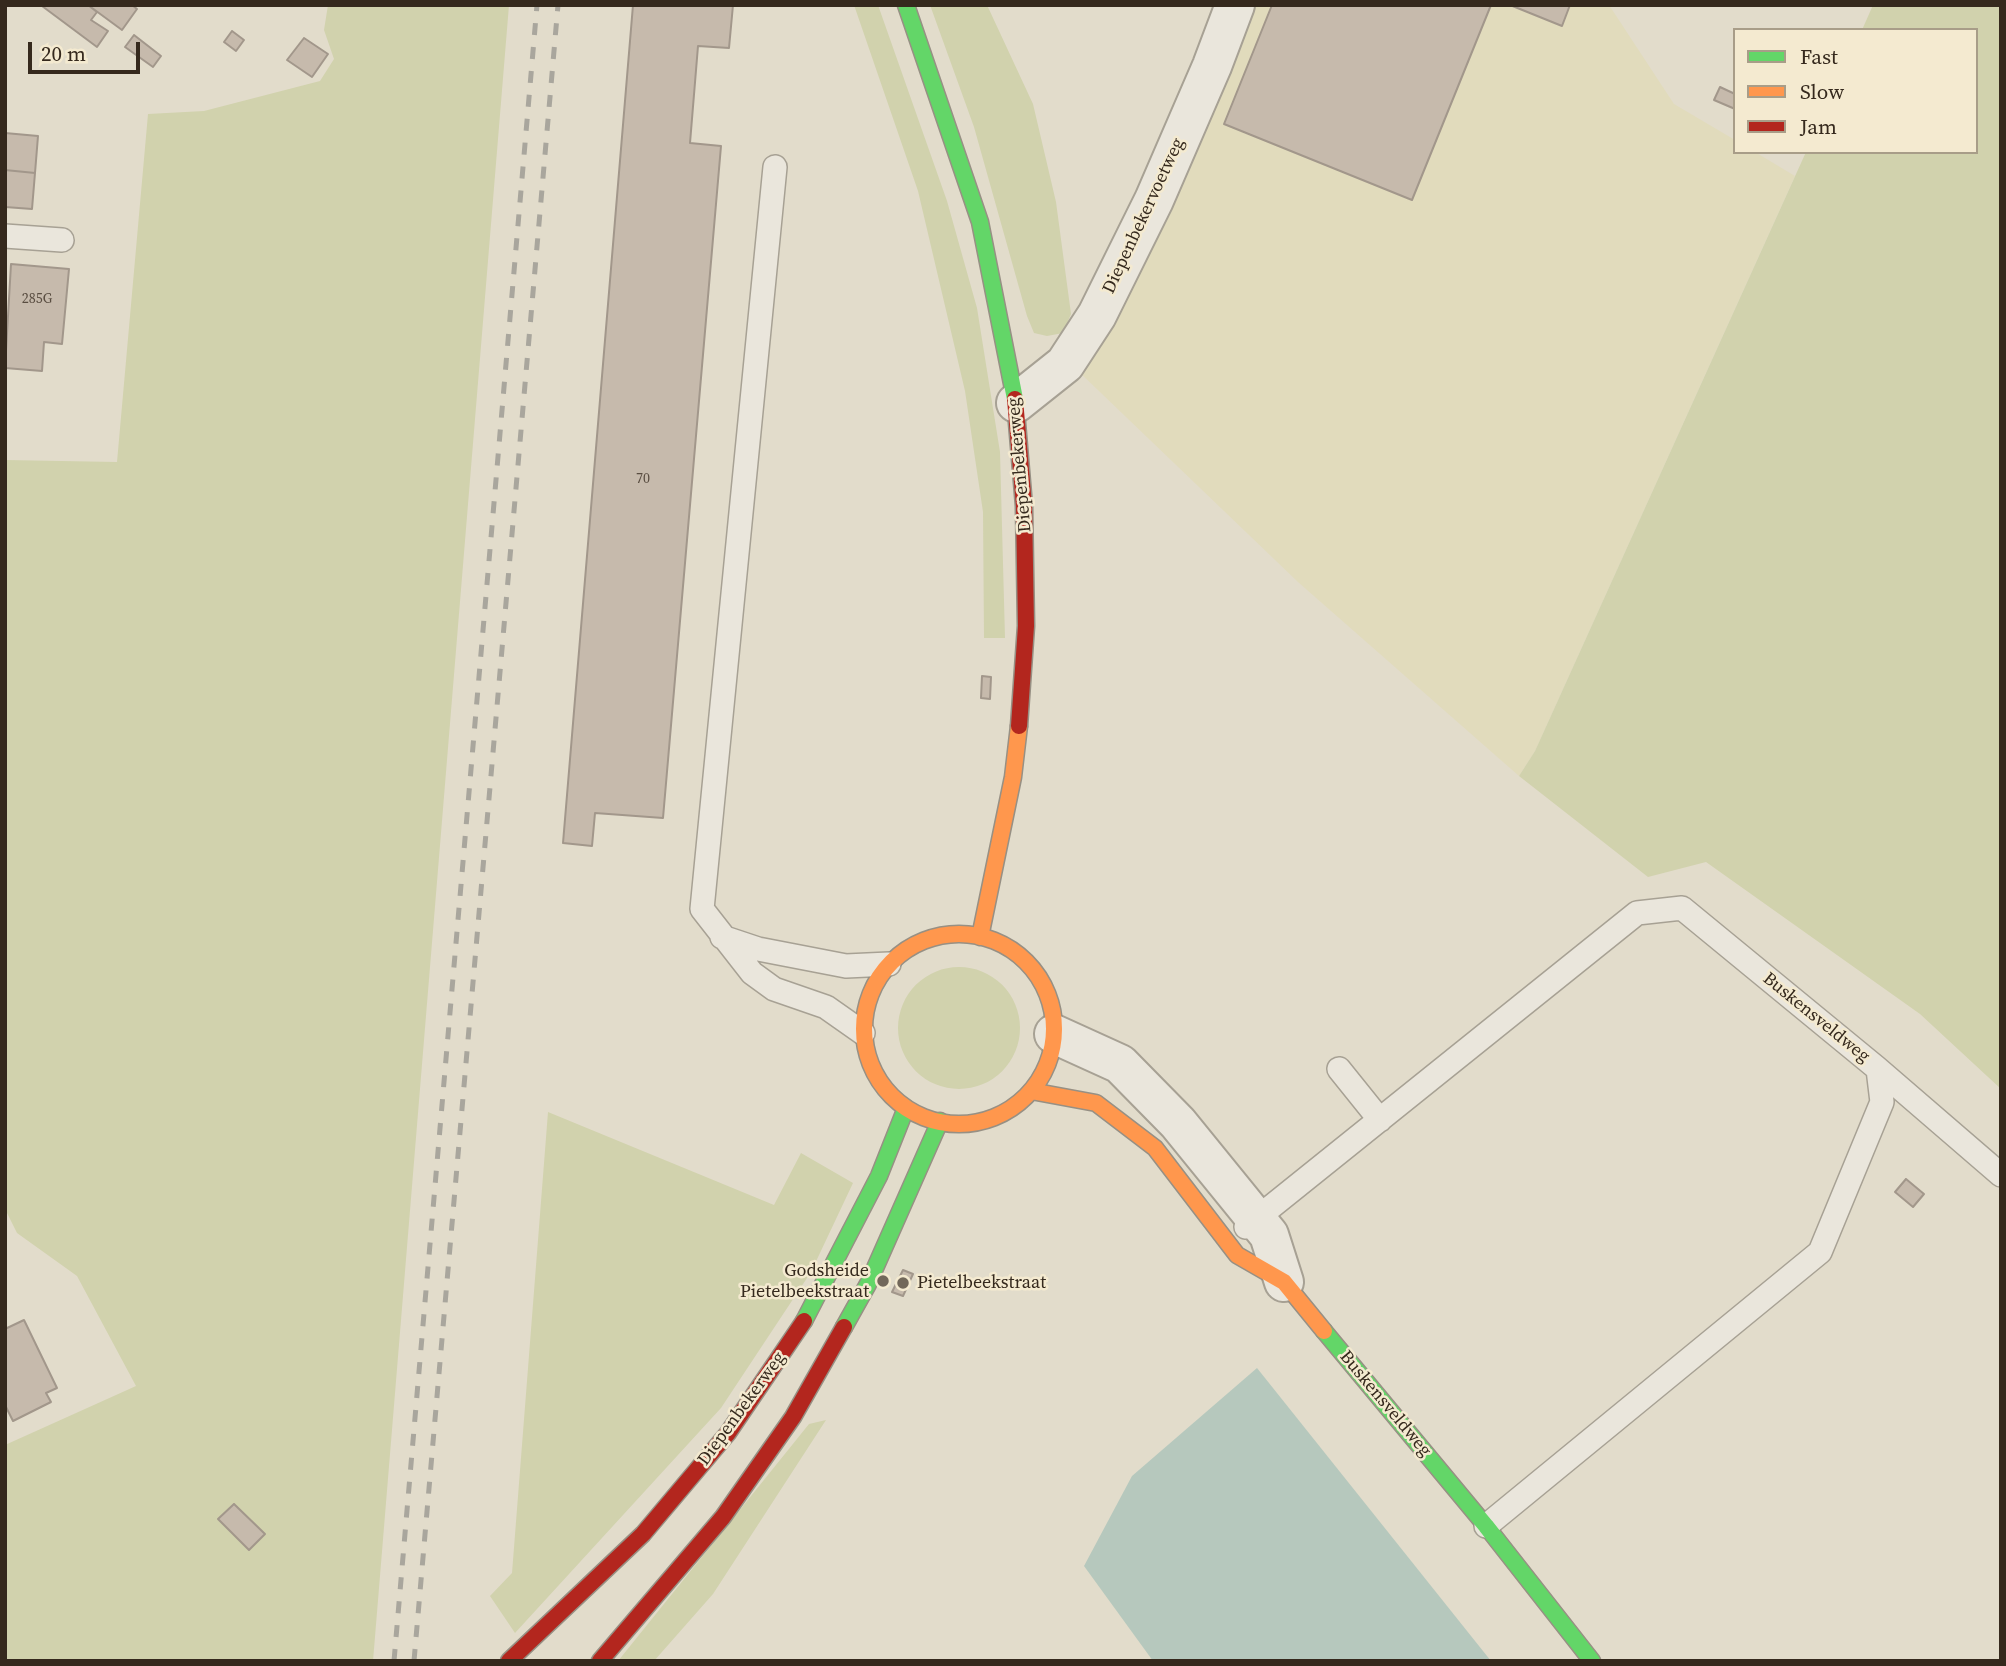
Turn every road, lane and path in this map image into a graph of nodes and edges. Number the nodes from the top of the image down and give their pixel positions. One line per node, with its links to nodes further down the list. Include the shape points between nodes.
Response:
1 (906, 5): 6 (main road, Diepenbekerweg, via 980,222)
2 (1235, 5): 6 (street, Diepenbekervoetweg, via 1154,200 1097,315 1065,364)
3 (775, 167): 7 (lane, via 702,909)
4 (5, 236): 5 (lane)
5 (62, 240)
6 (1016, 403): 8 (main road, Diepenbekerweg, via 1026,555 1023,693 1013,777)
7 (722, 937): 9 (lane, via 846,966); 10 (lane, via 752,973 774,989 826,1007)
8 (980, 937): 9 (main road, via 944,935 904,950); 11 (main road, via 1005,946 1036,974 1047,993)
9 (888, 964): 10 (main road, via 869,996)
10 (863, 1033): 15 (main road, via 872,1069 882,1086)
11 (1054, 1034): 14 (main road, via 1053,1055); 19 (street, Buskensveldweg, via 1120,1064 1178,1123)
12 (1339, 1069): 16 (lane)
13 (1878, 1069): 16 (lane, Buskensveldweg, via 1682,908 1661,909 1637,913); 18 (lane); 21 (lane, Buskensveldweg, via 1882,1102 1820,1252)
14 (1031, 1091): 17 (main road, via 1001,1115 980,1122); 19 (main road, Buskensveldweg, via 1097,1103 1155,1148)
15 (906, 1108): 17 (main road); 22 (main road, Diepenbekerweg, via 879,1176 812,1309 728,1433 643,1534)
16 (1380, 1120): 19 (lane, Buskensveldweg)
17 (940, 1121): 23 (main road, via 868,1284 793,1417 723,1517)
18 (2001, 1175)
19 (1242, 1231): 20 (street, Buskensveldweg, via 1269,1235)
20 (1284, 1282): 21 (main road, Buskensveldweg)
21 (1486, 1526): 24 (main road, Buskensveldweg)
22 (509, 1661)
23 (600, 1661)
24 (1592, 1661)

